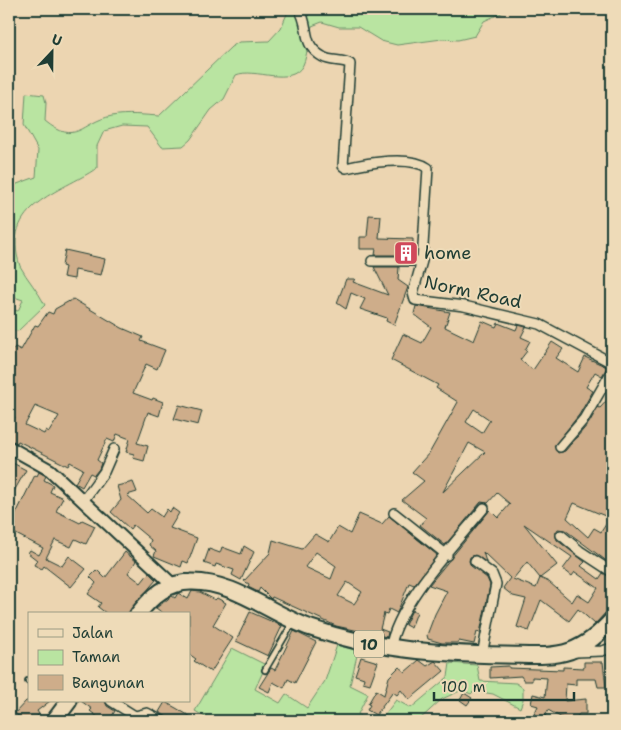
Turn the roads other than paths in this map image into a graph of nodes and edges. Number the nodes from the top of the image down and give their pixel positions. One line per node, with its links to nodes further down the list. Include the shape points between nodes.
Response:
1 (299, 9): 3 (street, Norm Road, via 306,21 305,36 313,48 326,58 350,64 344,167 386,161 409,162 428,169)
2 (372, 261): 3 (street)
3 (422, 261): 4 (street, Norm Road, via 413,293 415,300 464,306 539,324)
4 (612, 363)
5 (612, 371): 7 (street, via 584,419)
6 (9, 447): 9 (street, via 50,470)
7 (560, 447)
8 (114, 449): 9 (street, via 104,472)
9 (83, 501): 16 (street)
10 (484, 508): 13 (street)
11 (394, 513): 13 (street)
12 (561, 535): 15 (street)
13 (447, 555): 21 (street, via 398,622)
14 (475, 561): 23 (street, via 492,574 496,584)
15 (612, 572)
16 (172, 584): 17 (highway); 19 (highway, 10, via 209,583)
17 (140, 612)
18 (612, 620): 22 (highway, 10, via 596,637)
19 (293, 621): 21 (highway, 10); 24 (lane)
20 (612, 648): 22 (street)
21 (390, 649): 23 (highway, 10)
22 (568, 652): 23 (highway, 10)
23 (482, 655)
24 (265, 670)
25 (68, 702): 27 (highway)
26 (113, 702): 28 (street, via 135,716 147,713)
27 (54, 721)
28 (162, 721)

